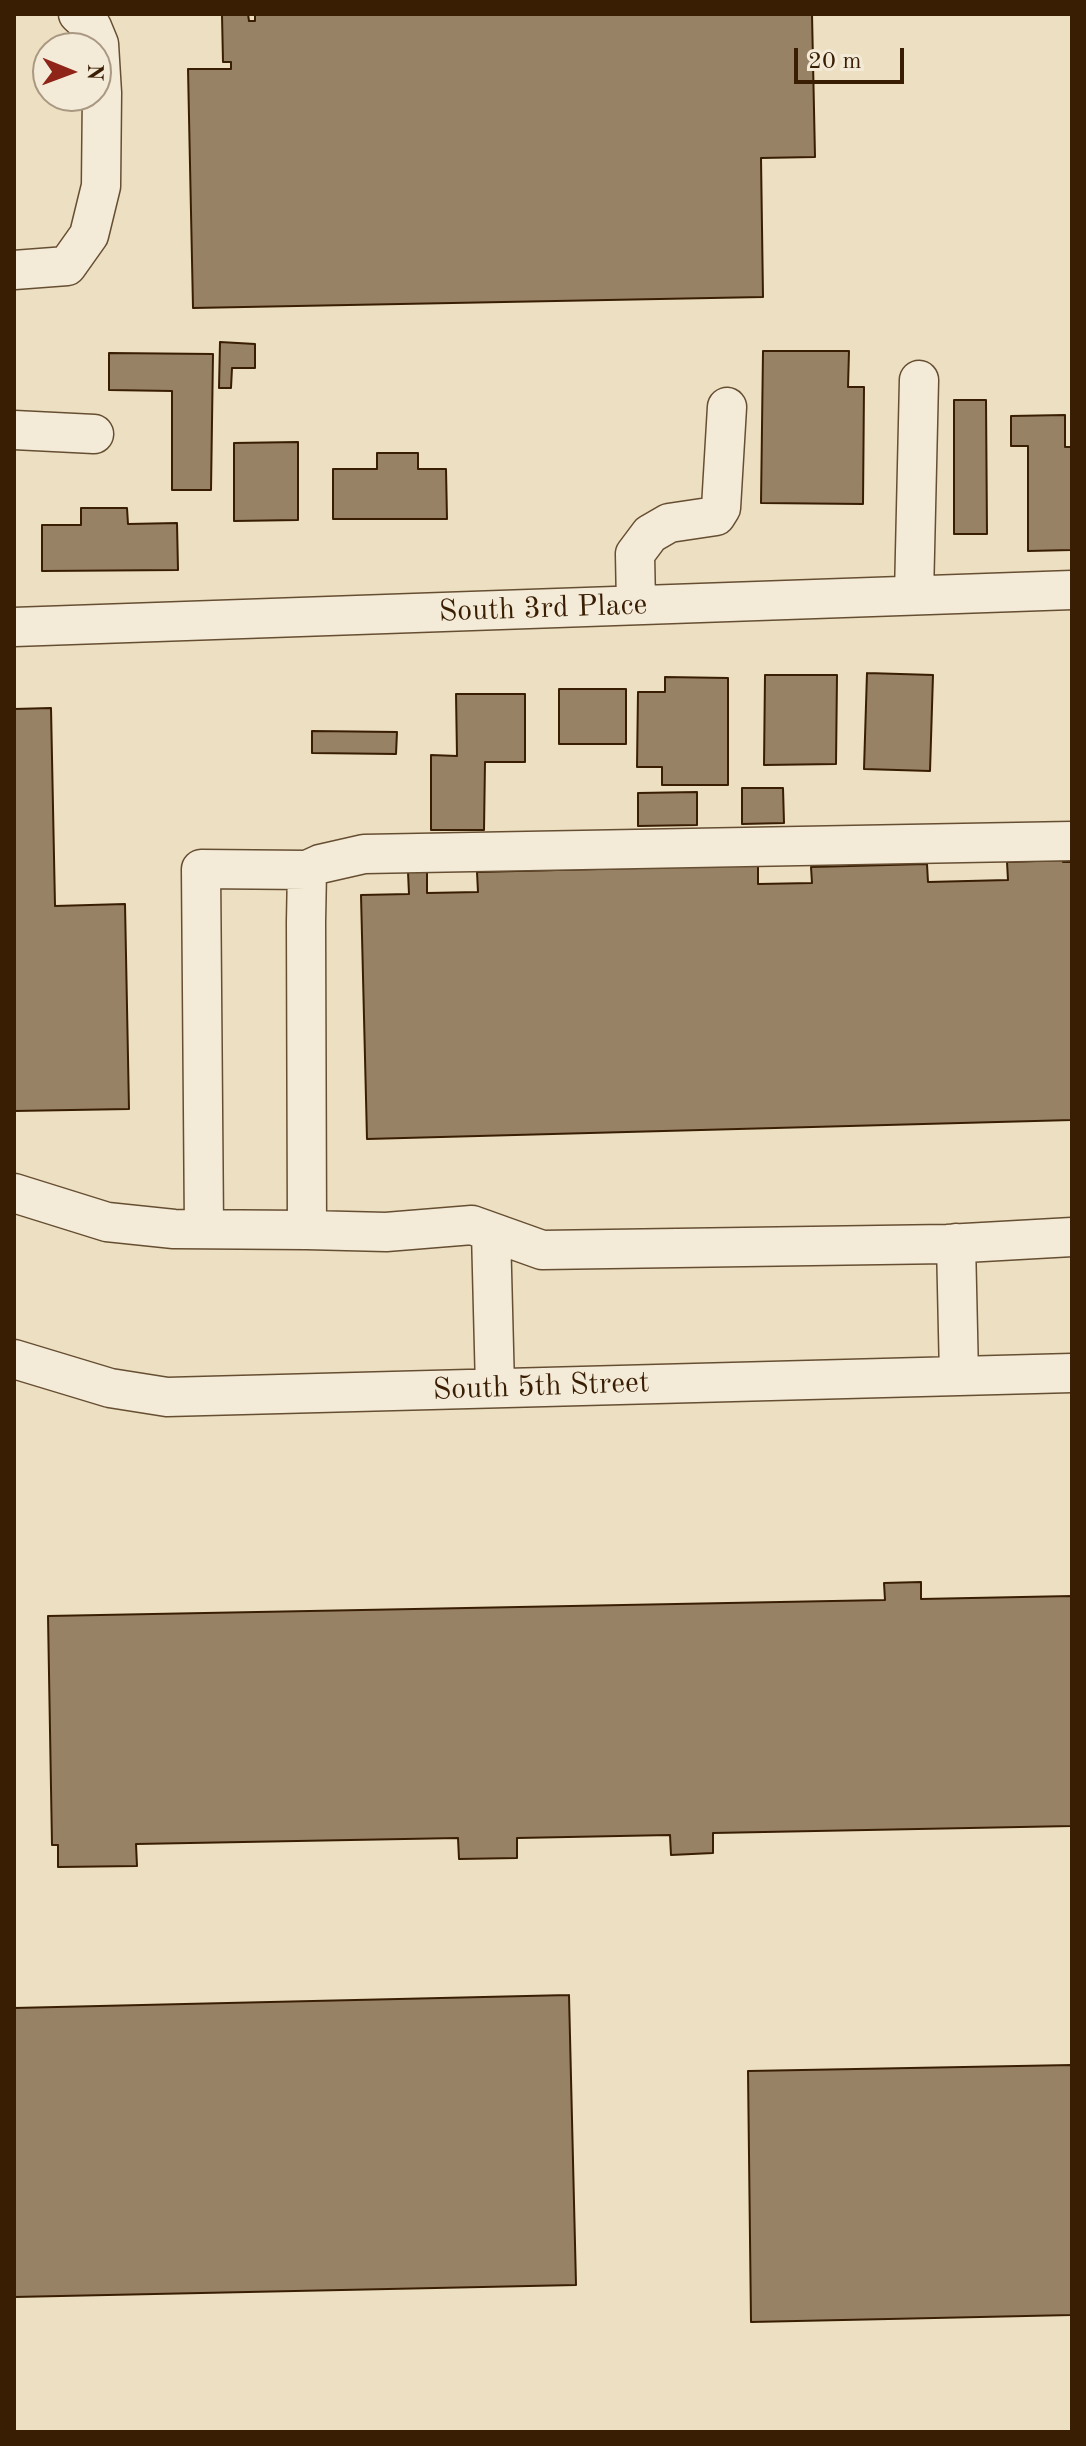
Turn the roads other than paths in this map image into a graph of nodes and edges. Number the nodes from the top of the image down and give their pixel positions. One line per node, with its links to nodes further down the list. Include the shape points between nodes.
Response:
1 (78, 14): 2 (street, via 92,27 99,44 101,81 101,186 89,235 67,266)
2 (14, 270)
3 (919, 380): 8 (street)
4 (727, 407): 9 (street, via 721,508 716,516 669,523 650,534 635,554)
5 (14, 430): 6 (street)
6 (94, 434)
7 (1072, 590): 8 (street, South 3rd Place)
8 (914, 595): 9 (street, South 3rd Place)
9 (636, 605): 10 (street, South 3rd Place)
10 (14, 627)
11 (1072, 841): 12 (street, via 364,854)
12 (307, 870): 14 (street, via 201,869); 15 (street)
13 (14, 1193): 14 (street, via 107,1222)
14 (204, 1229): 15 (street)
15 (307, 1230): 16 (street, via 386,1232 472,1225)
16 (491, 1232): 18 (street, via 542,1250); 22 (street)
17 (1072, 1237): 18 (street)
18 (956, 1243): 21 (street)
19 (14, 1359): 22 (street, South 5th Street, via 110,1388 167,1397)
20 (1072, 1373): 21 (street, South 5th Street)
21 (959, 1376): 22 (street, South 5th Street)
22 (495, 1388)

